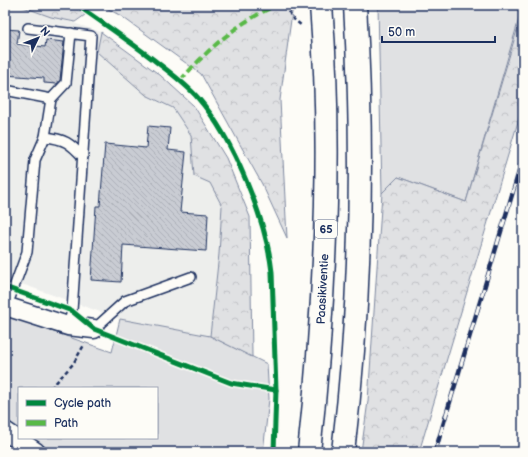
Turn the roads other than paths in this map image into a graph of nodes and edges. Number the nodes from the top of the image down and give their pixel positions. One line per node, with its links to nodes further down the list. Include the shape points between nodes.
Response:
1 (321, 5): 16 (highway, Paasikiventie / 65, via 324,37 325,262)
2 (355, 5): 17 (highway, via 359,106 358,258 352,376)
3 (28, 28): 4 (lane)
4 (71, 33): 6 (lane, via 66,83); 8 (lane, via 91,36)
5 (5, 90): 6 (lane)
6 (51, 99): 7 (lane)
7 (45, 137): 8 (lane, via 58,138 70,144); 10 (lane, via 36,160 27,252)
8 (83, 157): 11 (lane, via 72,311)
9 (191, 277): 12 (lane, via 125,301)
10 (6, 306): 11 (street)
11 (68, 326): 12 (street)
12 (94, 329)
13 (5, 431): 14 (street)
14 (17, 447): 15 (street)
15 (36, 452)
16 (310, 452)
17 (343, 452)

